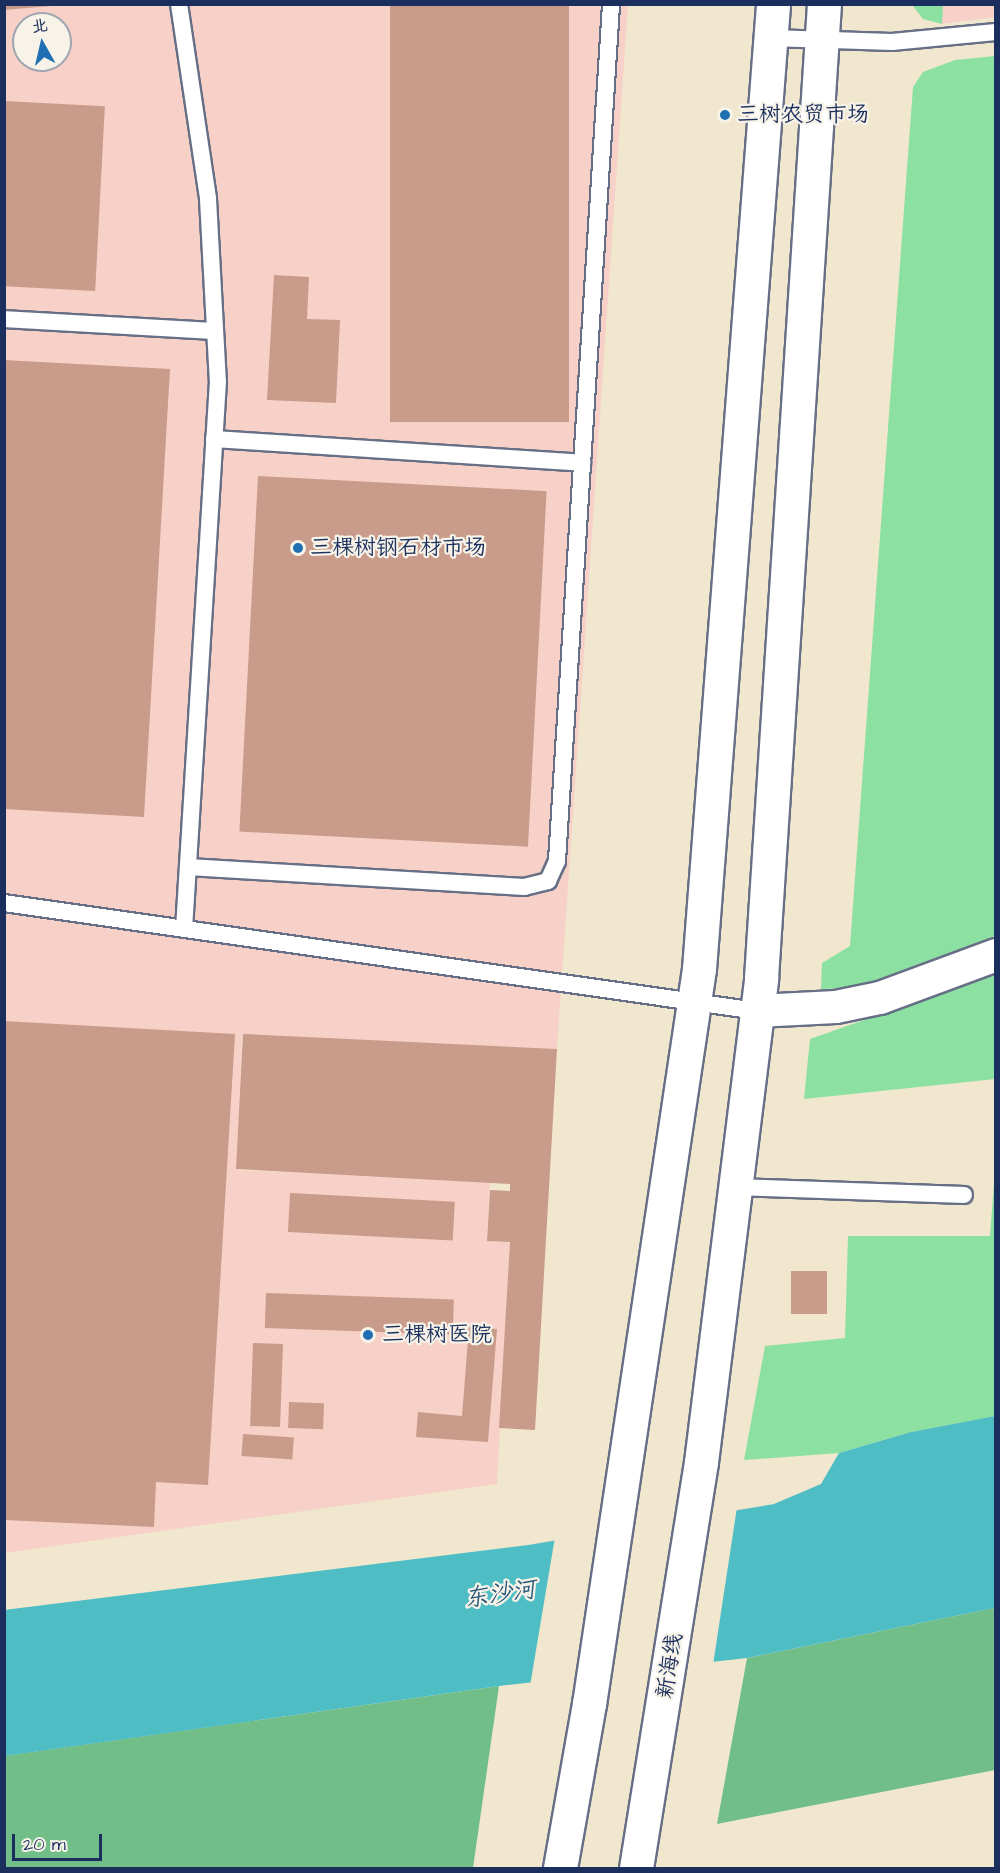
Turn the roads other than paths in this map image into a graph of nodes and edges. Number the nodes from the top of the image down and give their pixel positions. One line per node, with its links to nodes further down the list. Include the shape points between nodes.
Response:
1 (180, 4): 9 (lane, via 208,200)
2 (611, 4): 11 (lane)
3 (773, 4): 6 (highway)
4 (824, 4): 7 (highway, 新海线)
5 (996, 32): 7 (lane, via 892,42)
6 (770, 38): 7 (lane); 16 (highway)
7 (821, 39): 17 (highway, 新海线)
8 (4, 319): 9 (lane)
9 (215, 331): 10 (lane, via 218,381)
10 (214, 439): 11 (lane); 12 (lane)
11 (582, 463): 12 (lane, via 557,861 548,880 524,887)
12 (188, 867): 14 (lane)
13 (4, 903): 14 (lane)
14 (184, 929): 16 (lane)
15 (996, 955): 17 (street, via 880,998 836,1007)
16 (694, 1002): 17 (lane); 20 (highway, via 589,1704)
17 (757, 1011): 18 (highway, 新海线)
18 (736, 1187): 19 (lane); 21 (highway, 新海线, via 701,1462)
19 (964, 1195)
20 (560, 1869)
21 (636, 1869)

